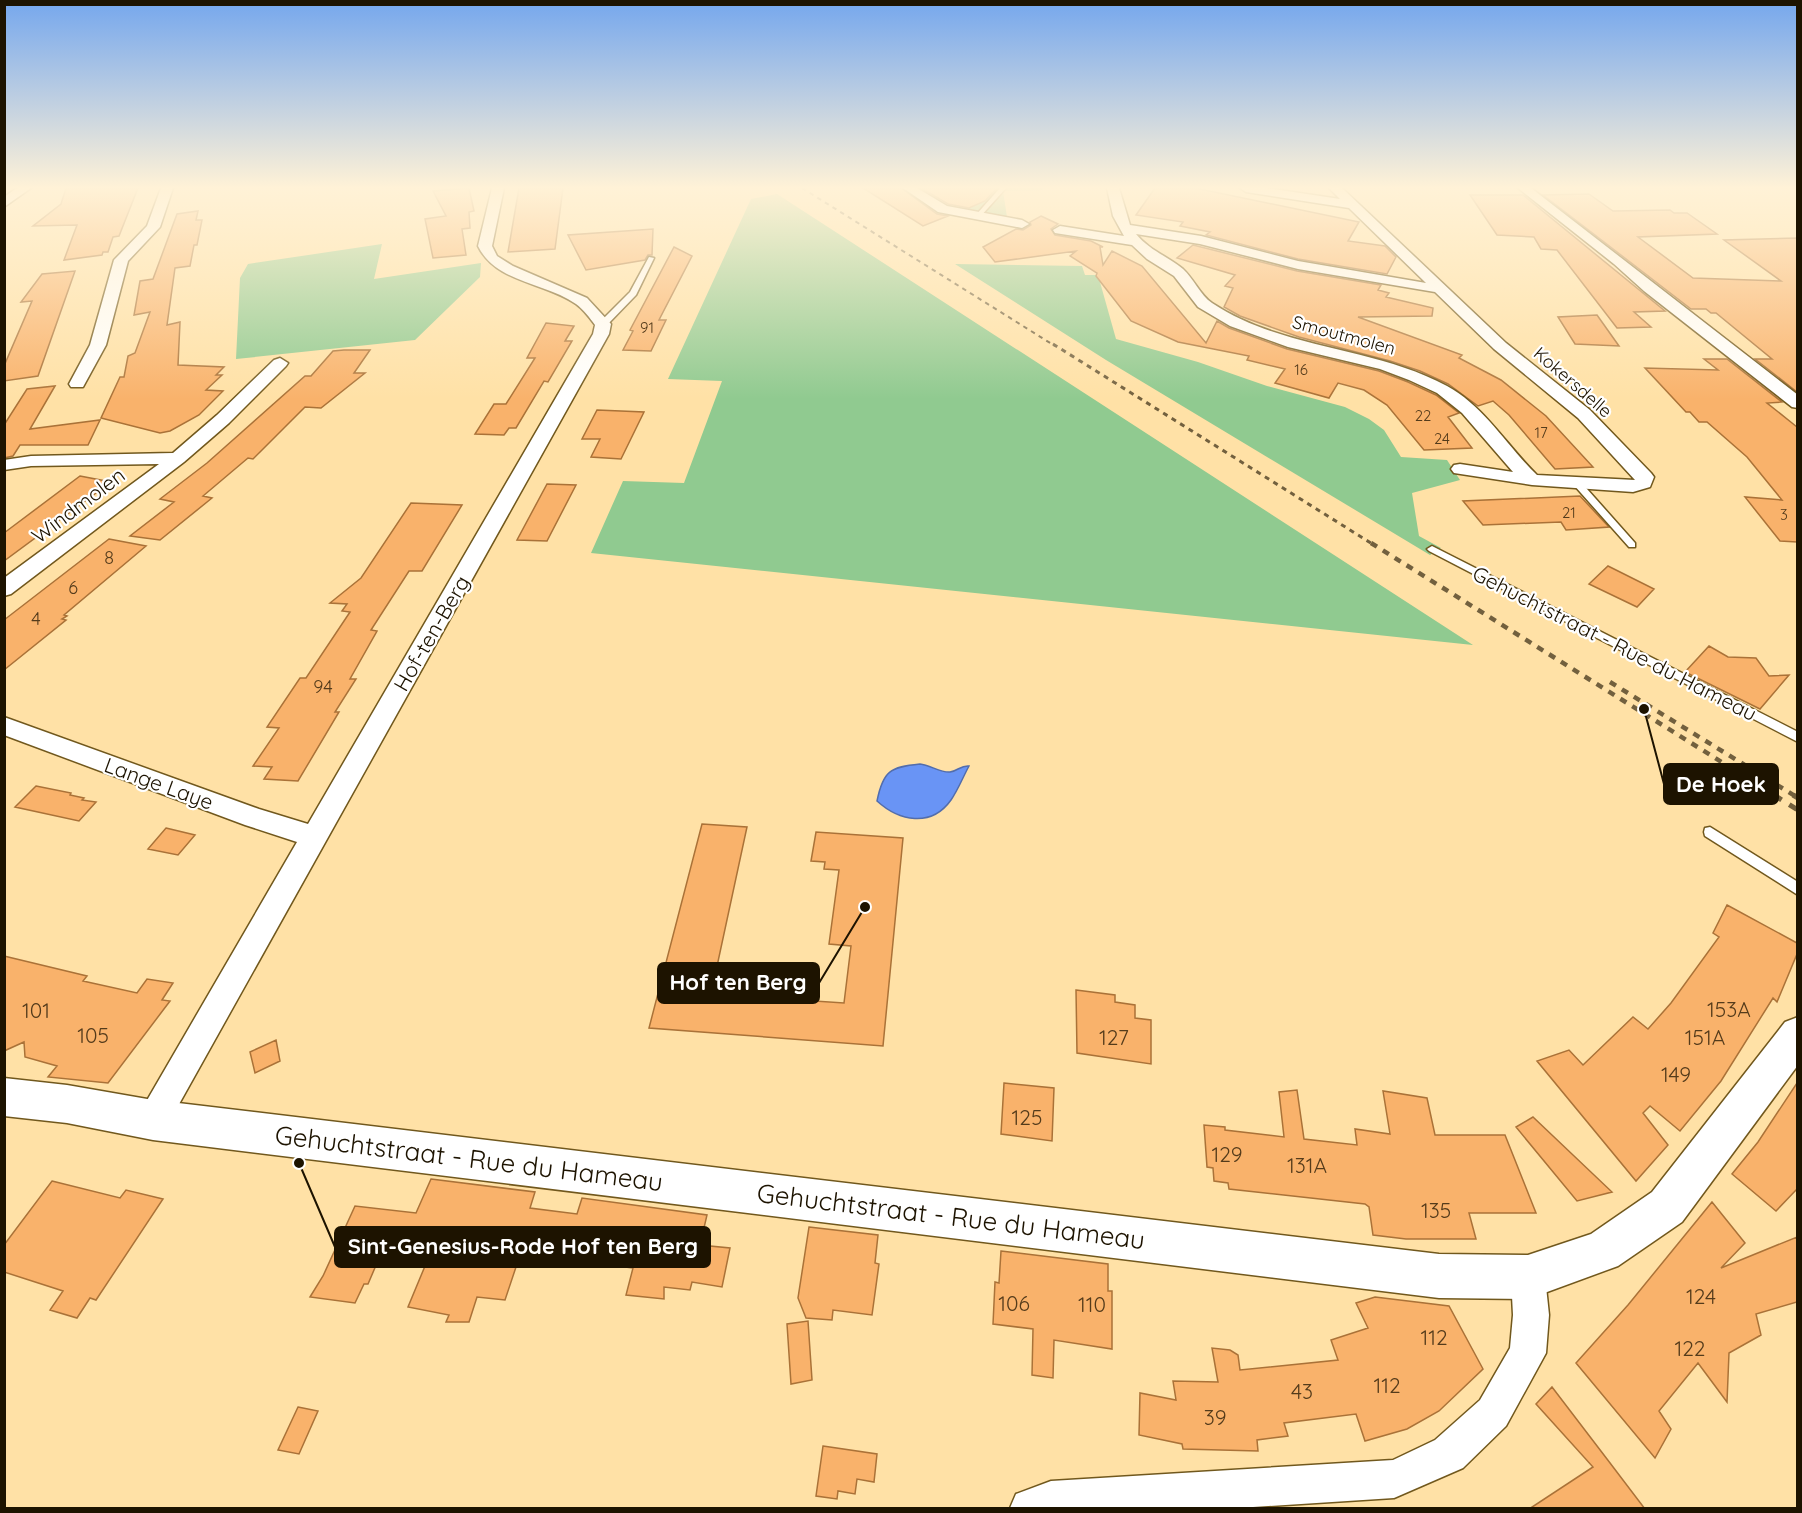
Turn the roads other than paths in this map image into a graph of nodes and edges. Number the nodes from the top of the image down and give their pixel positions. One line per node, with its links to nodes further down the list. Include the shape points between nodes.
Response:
1 (651, 258): 9 (lane, via 633,293)
2 (122, 259): 11 (street, via 98,345)
3 (491, 259): 9 (street, via 582,301)
4 (1156, 259): 16 (street, Smoutmolen, via 1179,273 1198,298 1222,316 1274,337 1386,364 1445,391 1470,411)
5 (1273, 259): 8 (street)
6 (1407, 259): 8 (street, Kokersdelle)
7 (1616, 259): 12 (street)
8 (1437, 288): 17 (street, Kokersdelle, via 1500,346 1584,414 1645,477 1643,483 1633,486)
9 (603, 324): 24 (street, Hof-ten-Berg, via 587,359)
10 (280, 363): 13 (street, Windmolen)
11 (77, 384)
12 (1797, 403)
13 (178, 458): 14 (street, Windmolen); 20 (street, Windmolen)
14 (4, 465)
15 (1460, 469): 16 (street, Kokersdelle)
16 (1532, 480): 17 (street, Kokersdelle)
17 (1576, 482): 18 (lane)
18 (1632, 545)
19 (1432, 549): 22 (lane, Gehuchtstraat - Rue du Hameau)
20 (4, 589)
21 (4, 726): 24 (street, Lange Laye)
22 (1797, 738)
23 (1710, 832): 25 (lane)
24 (314, 837): 28 (street, Hof-ten-Berg)
25 (1797, 889)
26 (1797, 1034): 29 (street, Gehuchtstraat - Rue du Hameau, via 1667,1207 1603,1251)
27 (4, 1097): 28 (street, Gehuchtstraat - Rue du Hameau)
28 (153, 1120): 29 (street, Gehuchtstraat - Rue du Hameau, via 1439,1276)
29 (1528, 1277): 30 (street, via 1528,1353 1493,1413 1449,1454 1394,1479 1051,1501)
30 (1030, 1509)

